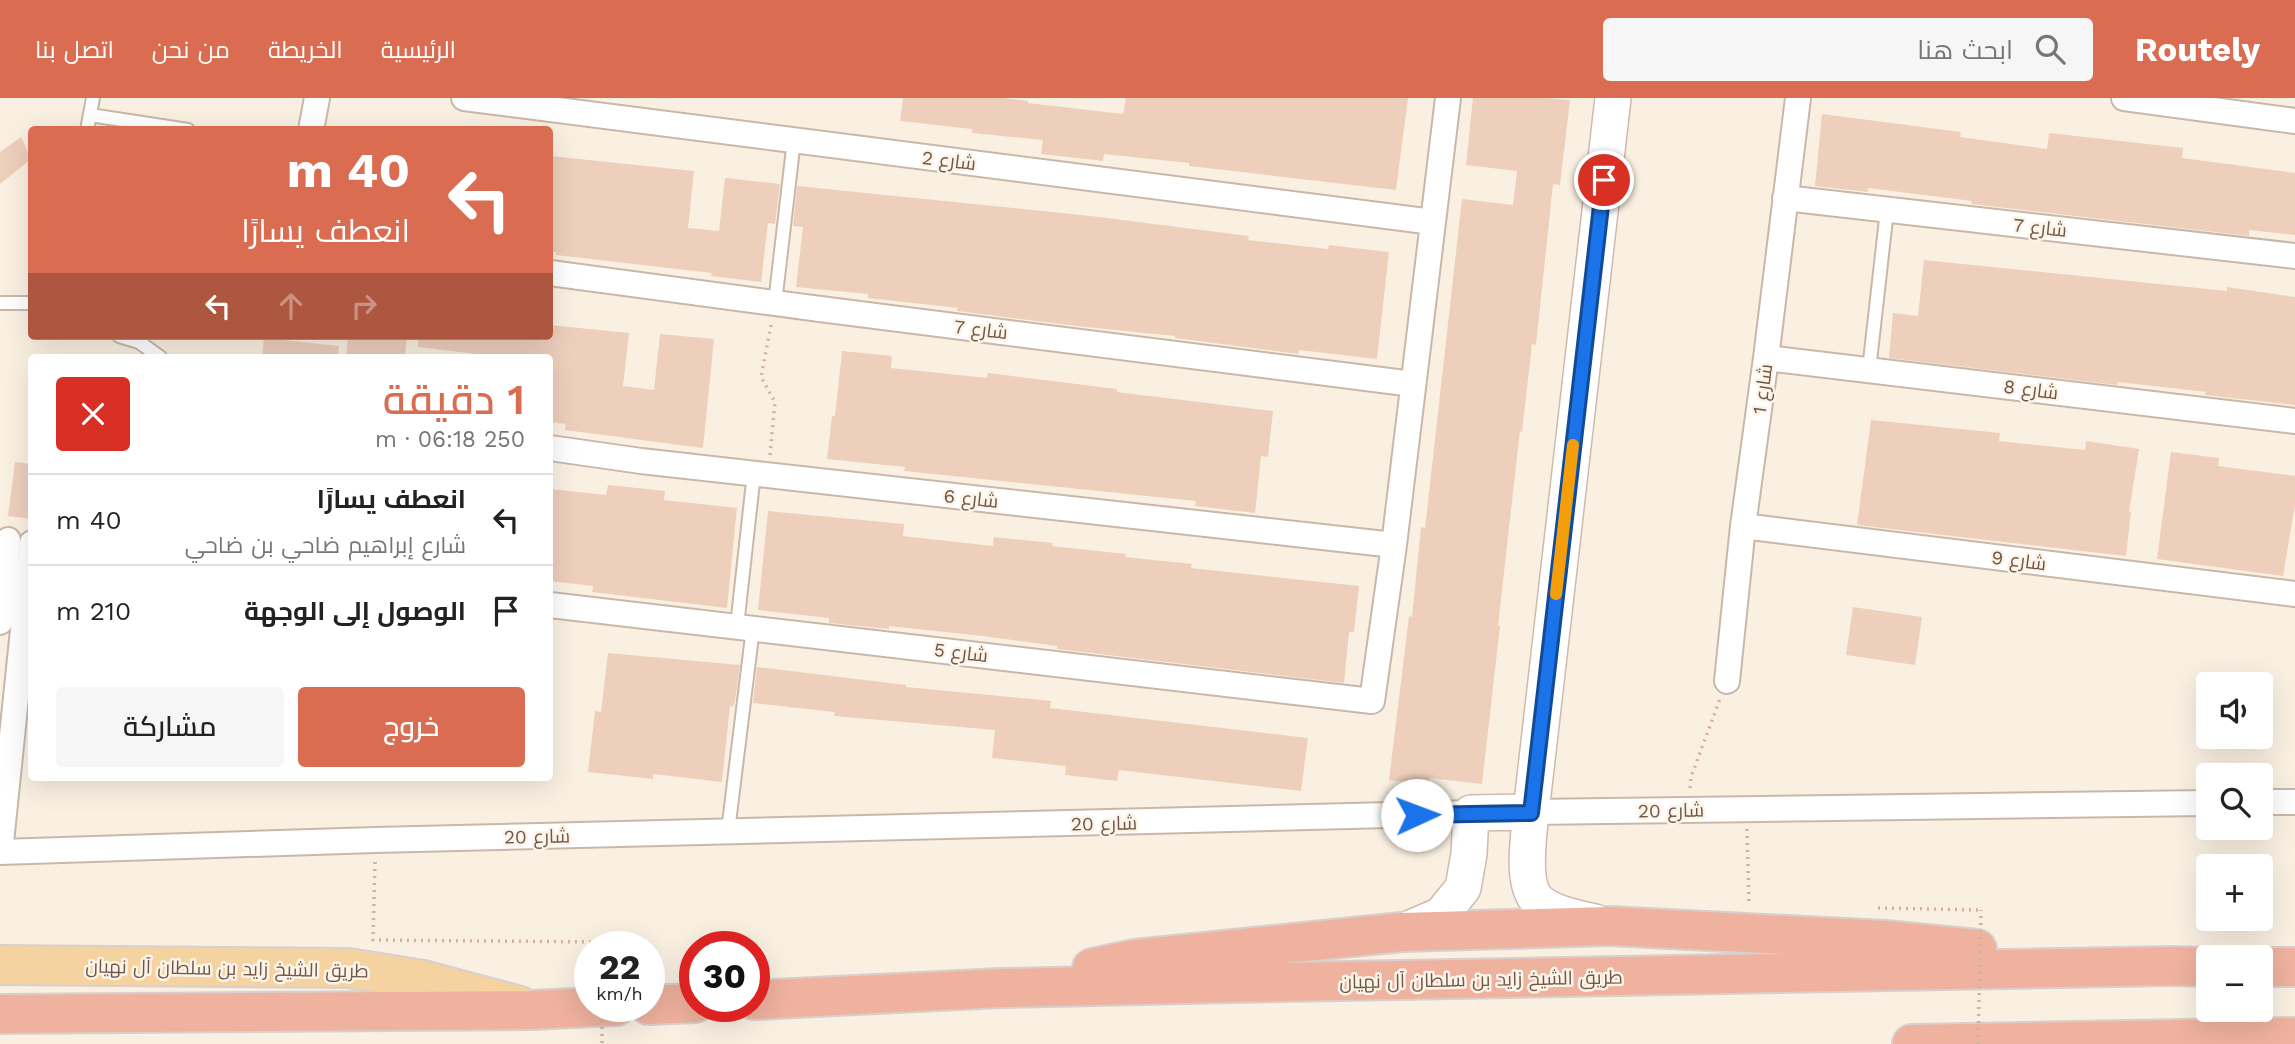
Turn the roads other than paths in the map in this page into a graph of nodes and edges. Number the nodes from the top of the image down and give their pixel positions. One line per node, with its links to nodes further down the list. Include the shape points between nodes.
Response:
1 (93, 98): 8 (lane)
2 (317, 98): 12 (street)
3 (464, 98): 13 (street, شارع 2)
4 (1448, 98): 16 (street)
5 (1613, 98): 42 (street)
6 (1798, 98): 14 (street, شارع 1)
7 (2124, 98): 9 (street)
8 (90, 115): 10 (lane); 11 (lane)
9 (2295, 121)
10 (88, 126)
11 (162, 126)
12 (312, 126)
13 (794, 140): 16 (street, شارع 2); 21 (lane)
14 (1785, 198): 15 (street, شارع 7); 24 (street, شارع 1)
15 (1887, 210): 17 (street, شارع 7); 25 (lane)
16 (1433, 222): 26 (street)
17 (2295, 256)
18 (553, 273): 21 (street, شارع 7)
19 (0, 303): 20 (lane)
20 (28, 303)
21 (775, 303): 26 (street, شارع 7)
22 (132, 340): 23 (lane)
23 (156, 354)
24 (1766, 358): 25 (street, شارع 8); 30 (street, شارع 1)
25 (1869, 370): 27 (street, شارع 8)
26 (1413, 384): 32 (street)
27 (2295, 421)
28 (553, 448): 29 (street, شارع 6)
29 (762, 474): 32 (street, شارع 6); 36 (lane)
30 (1743, 526): 33 (street, شارع 9); 37 (street, شارع 1)
31 (18, 541): 35 (street); 44 (street)
32 (1394, 545): 36 (street, شارع 5, via 1372,701)
33 (2295, 594)
34 (553, 605): 36 (street, شارع 5)
35 (0, 622)
36 (745, 627): 43 (lane)
37 (1727, 681)
38 (2295, 802): 40 (street)
39 (2196, 803): 42 (street, شارع 20)
40 (2273, 803)
41 (1471, 813): 42 (street, شارع 20); 43 (street, شارع 20); 46 (street, via 1463,888 1441,915)
42 (1531, 813): 45 (street, via 1527,869 1536,900 1572,917)
43 (727, 831): 44 (street, شارع 20)
44 (0, 852)
45 (1610, 926): 46 (highway); 48 (highway, via 1885,940)
46 (1402, 932): 52 (highway, via 1135,959)
47 (0, 965): 55 (main road, طريق الشيخ زايد بن سلطان آل نهيان, via 348,968 435,983)
48 (2171, 966): 49 (highway, طريق الشيخ زايد بن سلطان آل نهيان); 52 (highway, طريق الشيخ زايد بن سلطان آل نهيان)
49 (2196, 967)
50 (2273, 967): 51 (highway)
51 (2295, 967)
52 (1001, 988): 53 (highway, طريق الشيخ زايد بن سلطان آل نهيان)
53 (770, 999)
54 (574, 1008): 55 (highway, طريق الشيخ زايد بن سلطان آل نهيان)
55 (532, 1010): 56 (highway, طريق الشيخ زايد بن سلطان آل نهيان)
56 (0, 1014)
57 (2295, 1037): 58 (highway)
58 (1966, 1043): 59 (highway)
59 (1912, 1044)

